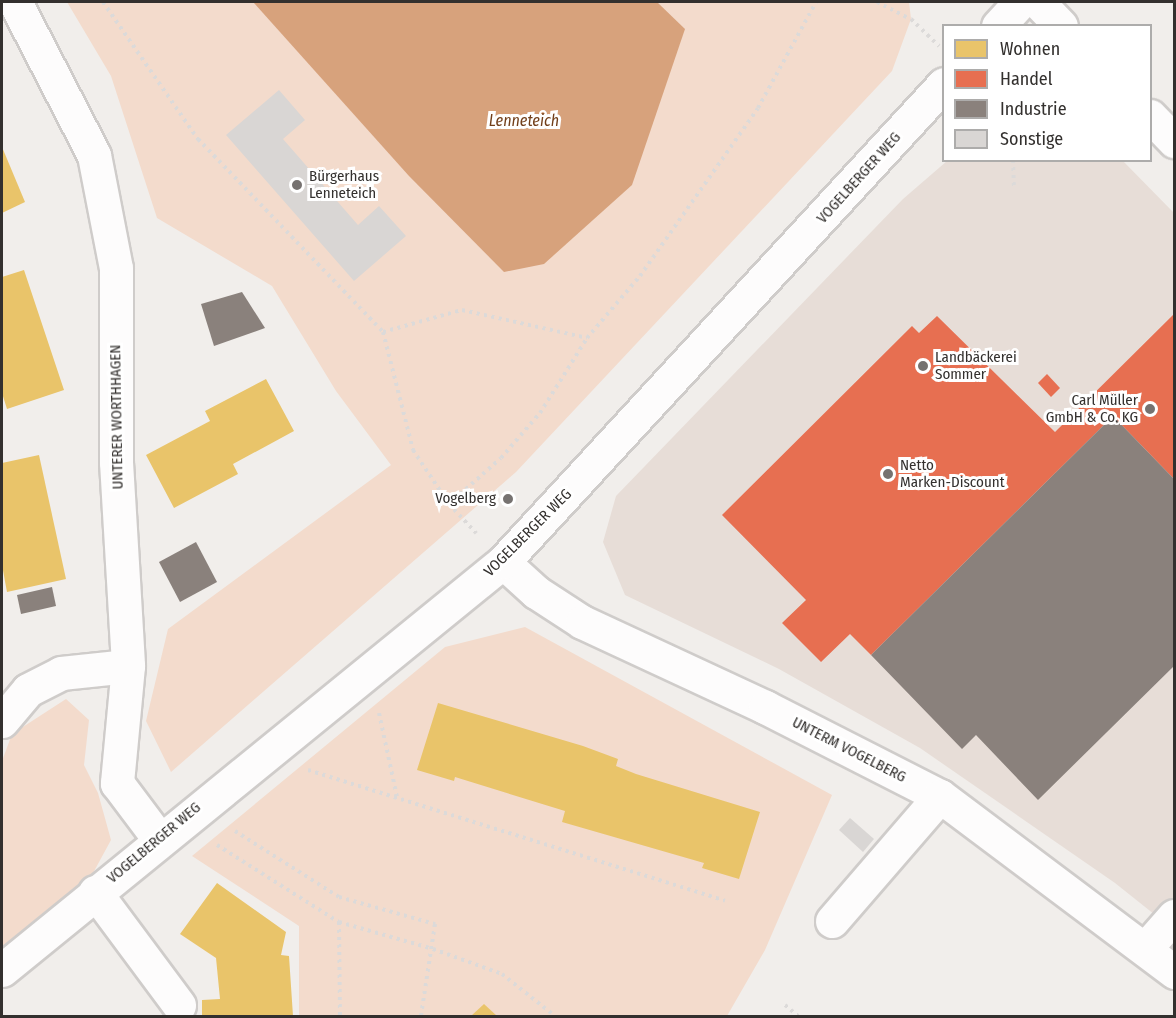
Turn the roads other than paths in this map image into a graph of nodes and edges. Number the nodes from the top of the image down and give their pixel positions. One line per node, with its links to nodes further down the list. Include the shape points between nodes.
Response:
1 (15, 2): 10 (street, UNTERER WORTHHAGEN, via 94,155 116,268 116,462)
2 (1020, 2): 4 (street)
3 (1038, 2): 5 (street)
4 (1000, 24)
5 (1059, 24)
6 (942, 86): 9 (street, VOGELBERGER WEG)
7 (1152, 119): 8 (street)
8 (1174, 141)
9 (503, 562): 12 (street, UNTERM VOGELBERG, via 536,592 582,622 765,707); 13 (street, VOGELBERGER WEG)
10 (128, 666): 11 (street, via 61,673 28,690); 13 (street, UNTERER WORTHHAGEN, via 117,783)
11 (2, 721)
12 (940, 796): 16 (street); 17 (street, UNTERM VOGELBERG)
13 (159, 838): 14 (street, VOGELBERGER WEG)
14 (95, 892): 18 (street, VOGELBERGER WEG); 20 (street)
15 (1174, 916): 17 (street)
16 (832, 921)
17 (1145, 949): 19 (street, UNTERM VOGELBERG)
18 (2, 970)
19 (1174, 972)
20 (179, 1005)

